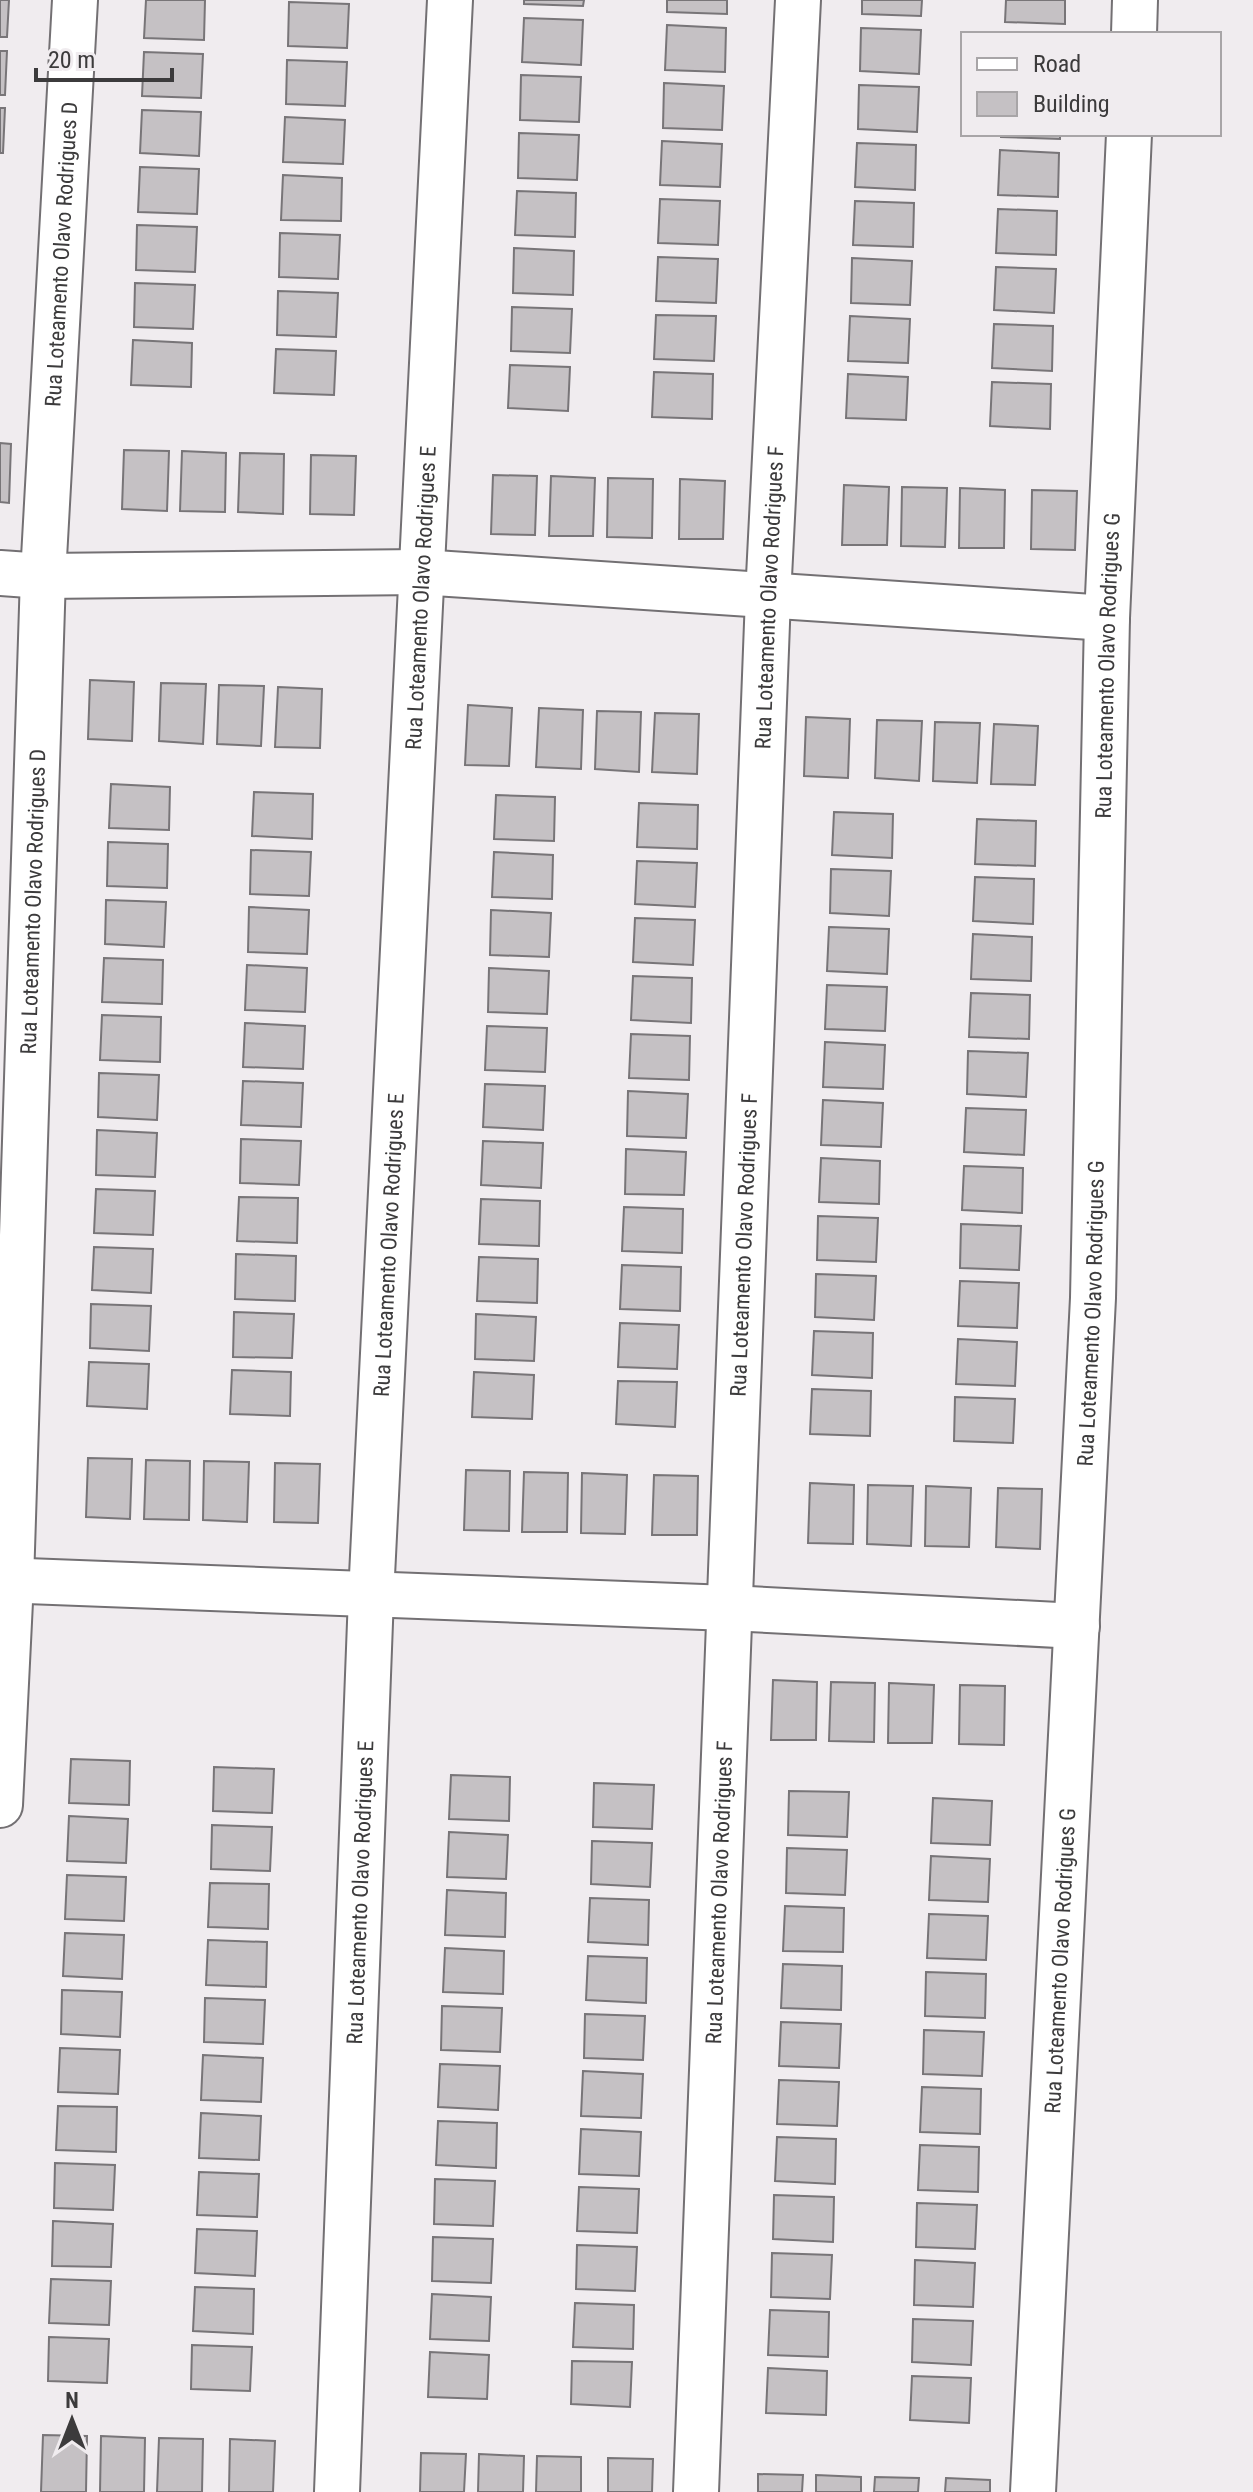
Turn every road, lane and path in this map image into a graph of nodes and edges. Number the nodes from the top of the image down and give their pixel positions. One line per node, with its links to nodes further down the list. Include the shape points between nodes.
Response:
1 (75, 0): 9 (street, Rua Loteamento Olavo Rodrigues D)
2 (450, 0): 7 (street, Rua Loteamento Olavo Rodrigues E)
3 (798, 0): 10 (street, Rua Loteamento Olavo Rodrigues F)
4 (1135, 0): 5 (street)
5 (1134, 32)
6 (1129, 136): 11 (street, Rua Loteamento Olavo Rodrigues G)
7 (420, 572): 9 (street); 10 (street); 13 (street, Rua Loteamento Olavo Rodrigues E)
8 (0, 573): 9 (street)
9 (43, 576): 12 (street, Rua Loteamento Olavo Rodrigues D)
10 (768, 597): 11 (street); 14 (street, Rua Loteamento Olavo Rodrigues F)
11 (1107, 618): 15 (street, Rua Loteamento Olavo Rodrigues G, via 1093,1298)
12 (6, 1580): 13 (street); 16 (street, Rua Loteamento Olavo Rodrigues D)
13 (371, 1596): 14 (street); 17 (street, Rua Loteamento Olavo Rodrigues E)
14 (729, 1608): 15 (street); 18 (street, Rua Loteamento Olavo Rodrigues F)
15 (1077, 1626): 19 (street, Rua Loteamento Olavo Rodrigues G)
16 (0, 1805)
17 (337, 2492)
18 (696, 2492)
19 (1033, 2492)

